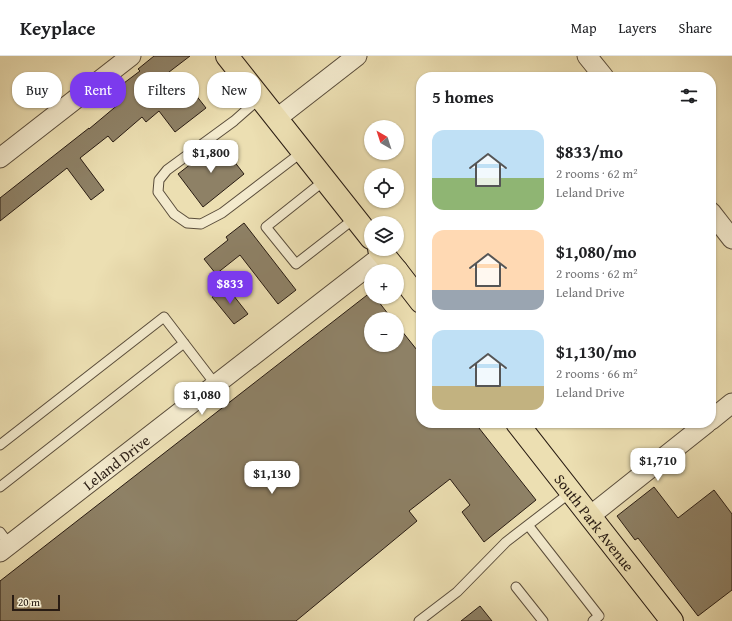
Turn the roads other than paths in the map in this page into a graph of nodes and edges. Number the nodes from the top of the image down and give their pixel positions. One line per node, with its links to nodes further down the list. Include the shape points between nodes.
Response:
1 (131, 56): 11 (street)
2 (227, 56): 5 (main road)
3 (357, 56): 9 (street)
4 (587, 56): 6 (street)
5 (240, 72)
6 (600, 72)
7 (261, 99): 9 (main road)
8 (249, 108): 10 (lane, via 167,170 159,180 158,192 174,214 187,224 201,224 222,213)
9 (276, 119): 10 (main road)
10 (302, 151): 12 (main road)
11 (0, 158)
12 (325, 180): 13 (main road); 13 (lane, via 266,227 296,264)
13 (355, 218): 16 (main road)
14 (716, 218): 15 (street)
15 (732, 239)
16 (386, 257): 17 (main road); 19 (street, Leland Drive)
17 (416, 296)
18 (184, 343): 19 (lane); 24 (lane, via 164,317); 25 (lane)
19 (216, 386): 29 (street, Leland Drive)
20 (732, 403): 21 (street)
21 (716, 416)
22 (521, 428): 26 (main road, South Park Avenue)
23 (701, 428): 27 (street)
24 (0, 445)
25 (0, 487)
26 (571, 492): 27 (main road, South Park Avenue); 28 (lane)
27 (590, 516): 34 (main road, South Park Avenue)
28 (528, 525): 31 (lane, via 506,542 457,592); 33 (lane, via 599,616)
29 (3, 543)
30 (516, 587): 32 (lane)
31 (419, 621)
32 (543, 621)
33 (593, 621)
34 (672, 621)

